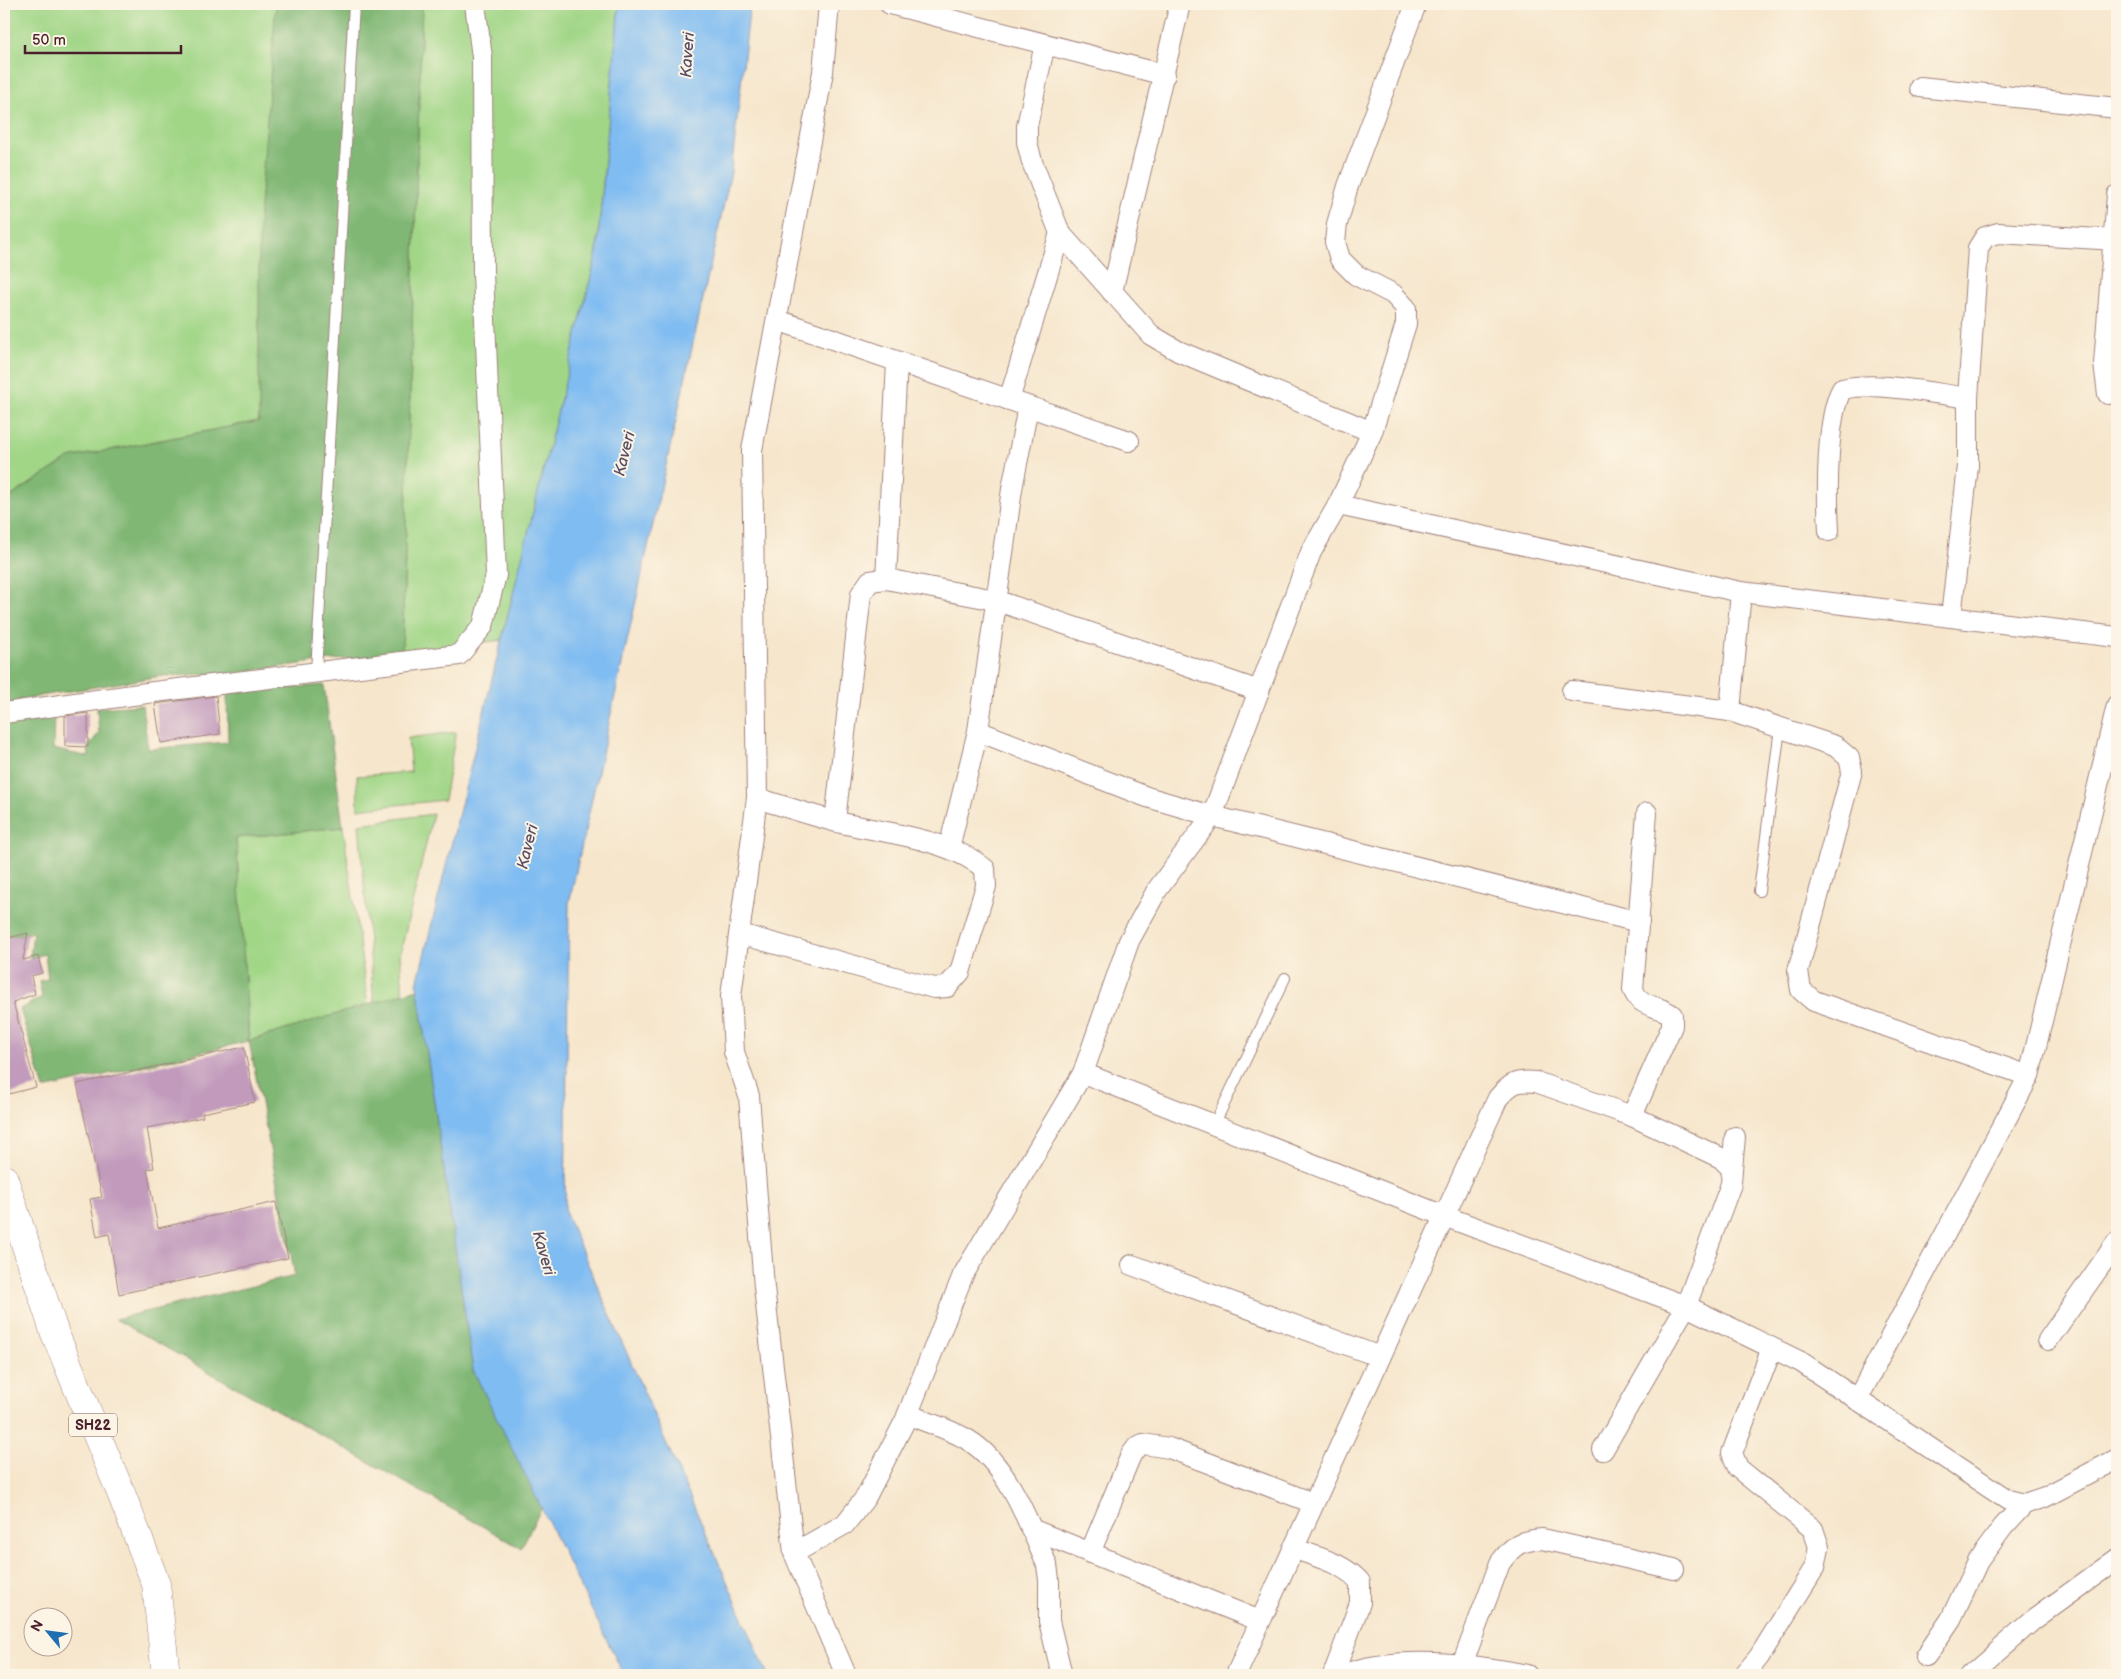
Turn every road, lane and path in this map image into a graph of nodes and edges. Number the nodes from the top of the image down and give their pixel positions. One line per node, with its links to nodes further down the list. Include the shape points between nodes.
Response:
1 (354, 4): 30 (lane)
2 (475, 4): 30 (street, via 482,57 483,273 496,575 483,626 459,655)
3 (829, 4): 15 (street, via 823,72)
4 (890, 4): 7 (street)
5 (1180, 4): 8 (street)
6 (1416, 4): 21 (street, via 1348,186 1335,242 1340,259 1356,275 1393,294 1406,308 1406,324)
7 (1045, 44): 8 (street); 12 (street, via 1027,126 1027,142)
8 (1165, 75): 14 (street)
9 (1920, 87): 10 (street)
10 (2117, 108)
11 (2117, 195): 13 (street)
12 (1060, 233): 14 (street); 19 (street)
13 (2116, 240): 17 (street, via 2104,364); 18 (street, via 1998,233 1986,237 1978,248)
14 (1112, 292): 21 (street, via 1150,335 1178,350)
15 (777, 320): 16 (street); 38 (street, via 752,450)
16 (897, 362): 19 (street); 25 (street)
17 (2108, 394)
18 (1968, 398): 24 (street, via 1885,388 1854,386 1842,389 1833,411); 28 (street, via 1965,500)
19 (1009, 400): 20 (street)
20 (1028, 407): 22 (street); 27 (street)
21 (1372, 432): 23 (street)
22 (1129, 441)
23 (1338, 505): 26 (street); 31 (street, via 1311,552)
24 (1829, 530)
25 (886, 579): 27 (street); 41 (street, via 870,581 861,594)
26 (1741, 592): 28 (street); 34 (street)
27 (995, 600): 31 (street); 37 (street)
28 (1951, 617): 29 (street)
29 (2117, 637)
30 (316, 672): 35 (street)
31 (1259, 691): 40 (street)
32 (1572, 691): 34 (street)
33 (2117, 705): 48 (street)
34 (1730, 711): 36 (street)
35 (4, 713)
36 (1780, 728): 43 (lane); 48 (street, via 1835,746 1849,758 1852,771 1798,972 1801,990 1814,1001)
37 (978, 731): 40 (street, via 1147,797); 42 (street)
38 (757, 798): 41 (street); 45 (street, via 746,865)
39 (1647, 813): 44 (street)
40 (1212, 816): 44 (street); 47 (street, via 1157,890 1129,941)
41 (835, 821): 42 (street)
42 (949, 848): 45 (street, via 971,857 985,869 986,886 960,972 947,987 934,988)
43 (1759, 891)
44 (1639, 922): 49 (street, via 1633,989 1642,1004 1663,1008 1672,1015 1672,1026)
45 (740, 934): 69 (street, via 731,996 734,1052 749,1096 764,1287)
46 (1285, 978): 50 (lane)
47 (1083, 1073): 50 (street); 62 (street, via 963,1275)
48 (2029, 1076): 61 (street)
49 (1632, 1116): 52 (street, via 1721,1158); 54 (street, via 1536,1082 1520,1080 1498,1098)
50 (1214, 1125): 54 (street)
51 (1735, 1137): 52 (street)
52 (1732, 1169): 57 (street, via 1732,1184)
53 (4, 1179): 77 (main road, SH22, via 54,1331 156,1584)
54 (1444, 1216): 57 (street); 60 (street)
55 (2117, 1242): 58 (street)
56 (1132, 1265): 60 (street)
57 (1686, 1306): 59 (street); 63 (street)
58 (2048, 1340)
59 (1772, 1348): 61 (street, via 1801,1362); 83 (street, via 1732,1453 1738,1468 1813,1529 1818,1547 1815,1567 1759,1657)
60 (1380, 1357): 65 (street)
61 (1857, 1400): 66 (street, via 1986,1487 2008,1500)
62 (908, 1414): 67 (street, via 967,1439 986,1453 1004,1476); 69 (street, via 856,1511 845,1524)
63 (1603, 1450)
64 (2117, 1459): 66 (street, via 2045,1497)
65 (1313, 1503): 68 (street); 70 (street, via 1169,1448 1143,1444 1131,1455)
66 (2024, 1504): 74 (street, via 1978,1561 1951,1619)
67 (1031, 1529): 70 (street); 76 (street, via 1047,1565 1048,1621)
68 (1293, 1548): 73 (street); 80 (street, via 1344,1568 1360,1582 1360,1603)
69 (794, 1553): 78 (street)
70 (1090, 1553): 73 (street)
71 (2117, 1559): 84 (street, via 2033,1620)
72 (1674, 1569): 75 (street, via 1542,1539 1522,1541 1500,1563)
73 (1260, 1621): 79 (street)
74 (1926, 1656)
75 (1462, 1665): 81 (street, via 1414,1664 1357,1670); 82 (street)
76 (1057, 1669)
77 (166, 1675)
78 (846, 1675)
79 (1236, 1675)
80 (1333, 1675)
81 (1342, 1675)
82 (1527, 1675)
83 (1744, 1675)
84 (1970, 1675)

